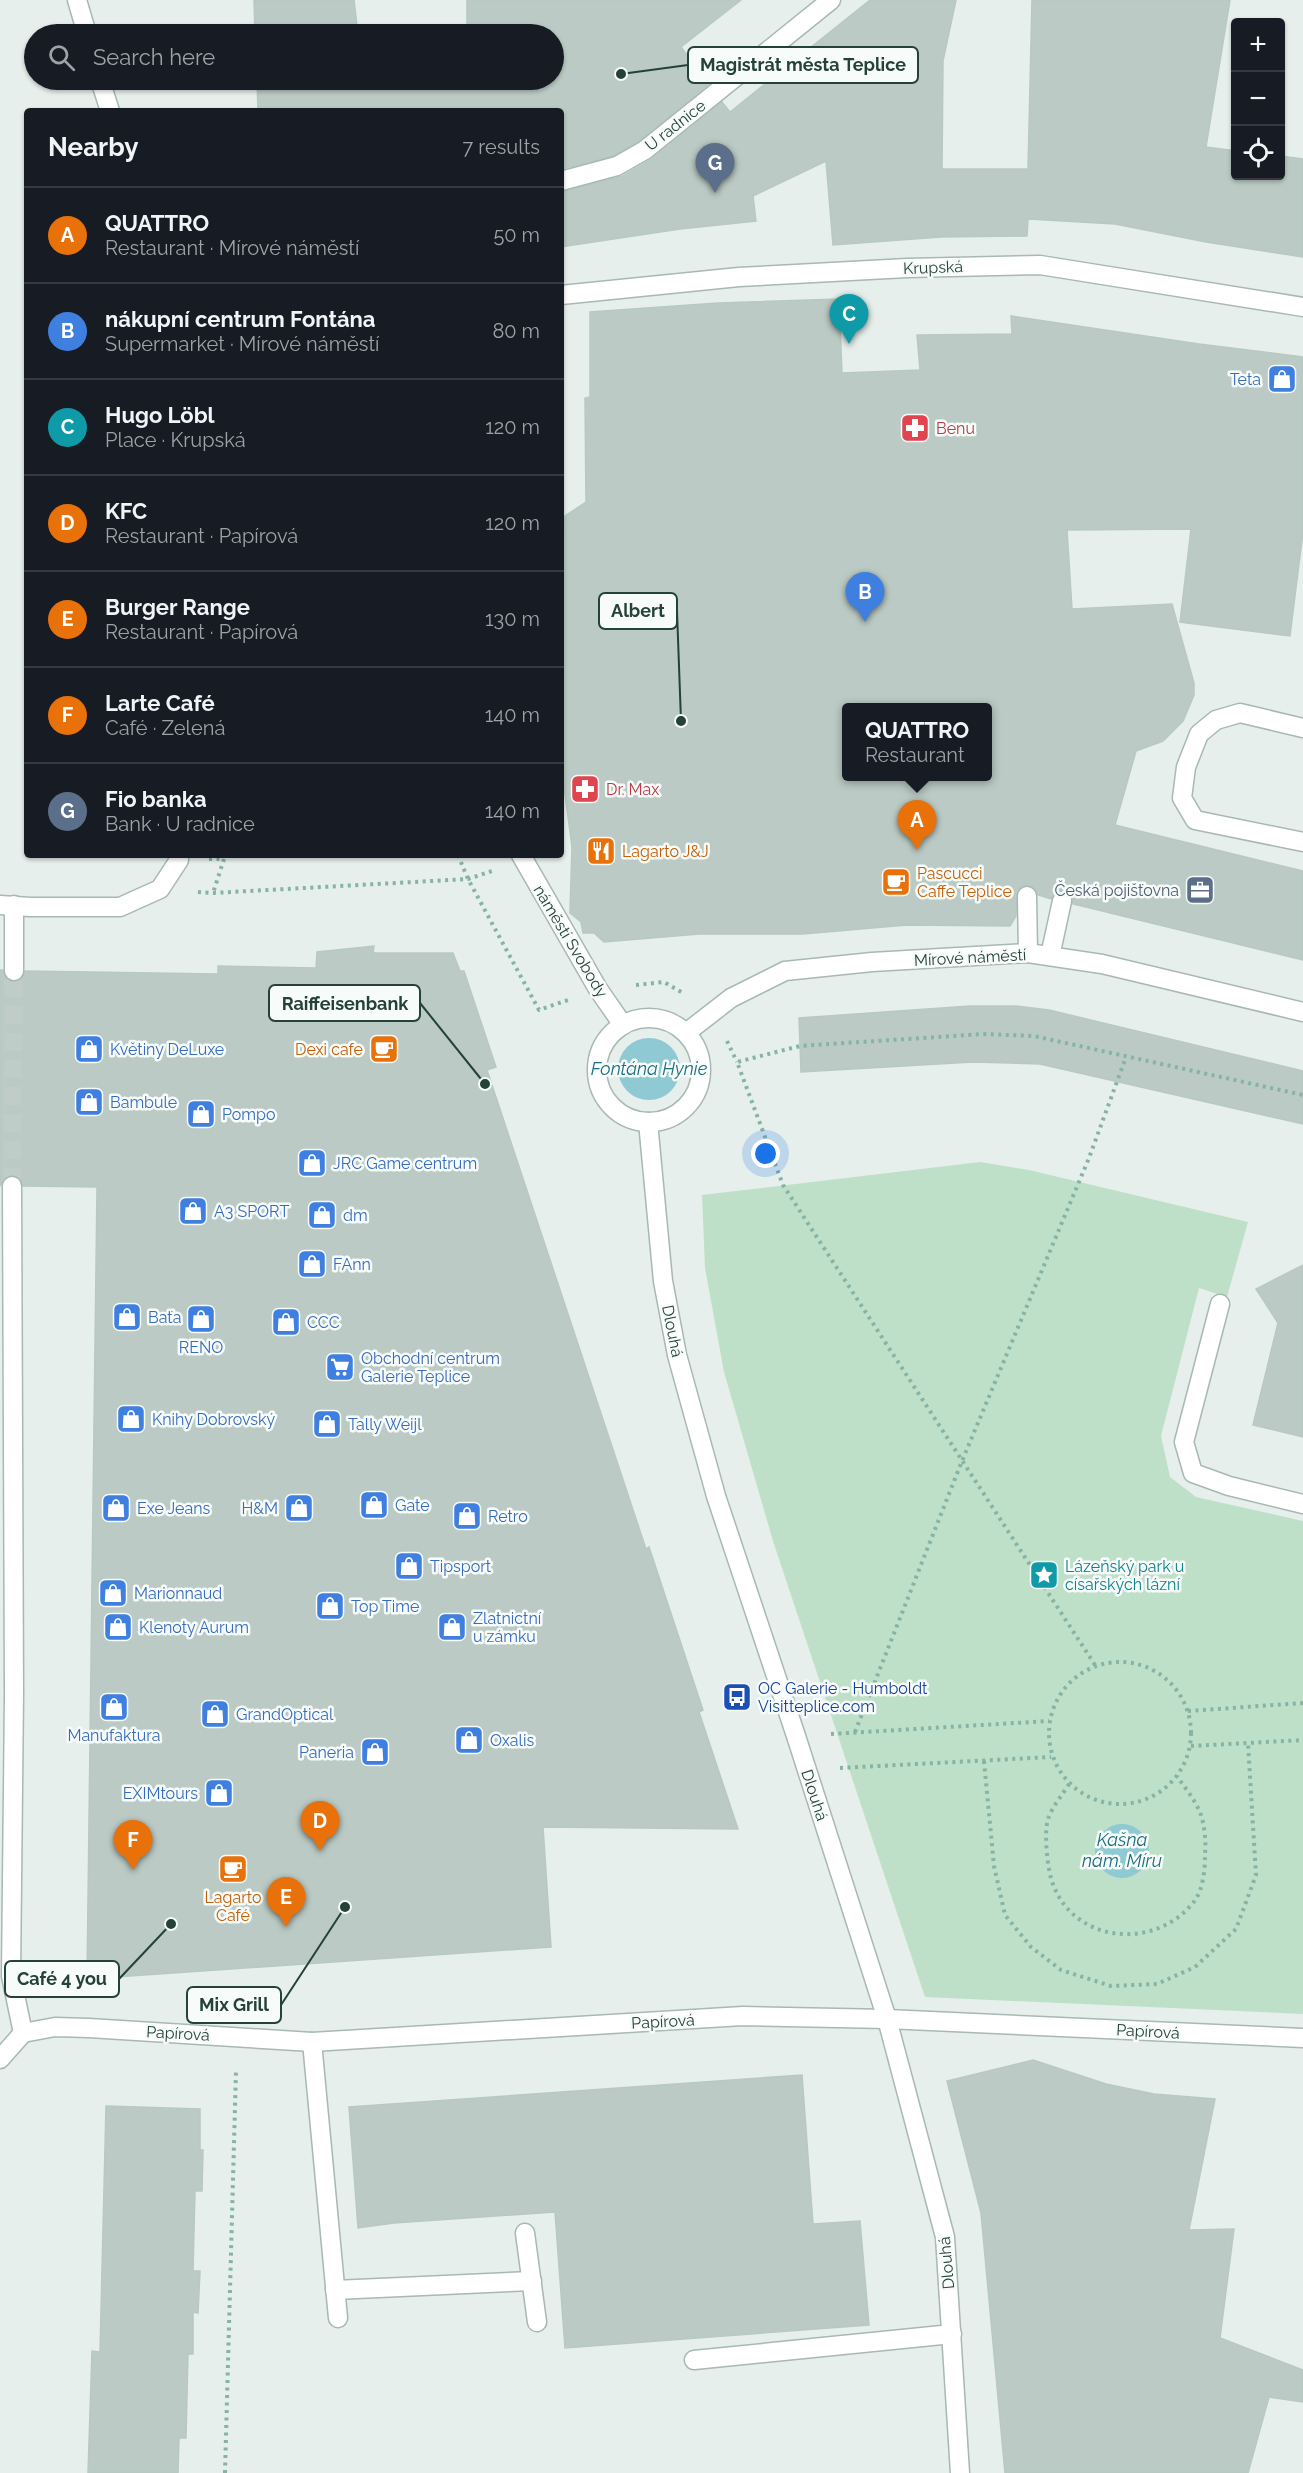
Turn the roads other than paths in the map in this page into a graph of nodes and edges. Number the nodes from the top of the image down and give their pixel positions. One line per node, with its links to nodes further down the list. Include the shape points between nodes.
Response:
1 (77, 0): 3 (street)
2 (831, 0): 6 (street, U radnice, via 645,150 617,166)
3 (84, 24)
4 (103, 90): 5 (street)
5 (109, 108)
6 (564, 180)
7 (564, 295): 8 (street, Krupská, via 739,277 1040,265)
8 (1303, 308)
9 (1303, 728): 10 (street, via 1240,714 1216,720 1199,734 1186,767 1182,798 1195,820)
10 (1303, 842)
11 (179, 858): 15 (street, via 159,889 120,907)
12 (523, 858): 20 (street, náměstí Svobody)
13 (1027, 896): 16 (street)
14 (1062, 901): 17 (street)
15 (15, 906): 18 (street)
16 (1028, 953): 17 (street, Mírové náměstí); 21 (street, Mírové náměstí, via 785,971 731,998)
17 (1050, 956): 19 (street, Mírové náměstí, via 1102,964)
18 (14, 970)
19 (1303, 1012)
20 (623, 1025): 21 (street, via 656,1018); 22 (street, via 609,1035 600,1050 598,1084 609,1104 627,1117)
21 (686, 1033): 22 (street, via 700,1065 696,1090 681,1110 666,1119)
22 (648, 1122): 28 (street, Dlouhá, via 663,1281 677,1355 716,1496)
23 (12, 1186): 24 (street)
24 (6, 1234): 27 (street)
25 (1220, 1304): 26 (street, via 1184,1442 1193,1473)
26 (1303, 1504)
27 (7, 1577): 29 (street, via 11,1976)
28 (886, 2019): 30 (street, Papírová); 31 (street, Papírová, via 743,2016); 38 (street, Dlouhá, via 945,2237)
29 (23, 2033): 31 (street, Papírová, via 55,2027); 32 (street)
30 (1303, 2038)
31 (312, 2042): 35 (street)
32 (0, 2059)
33 (525, 2233): 34 (street)
34 (532, 2282): 35 (street); 37 (street)
35 (335, 2290): 36 (street)
36 (338, 2318)
37 (537, 2322)
38 (952, 2334): 39 (street); 40 (street, Dlouhá)
39 (694, 2360)
40 (960, 2473)

